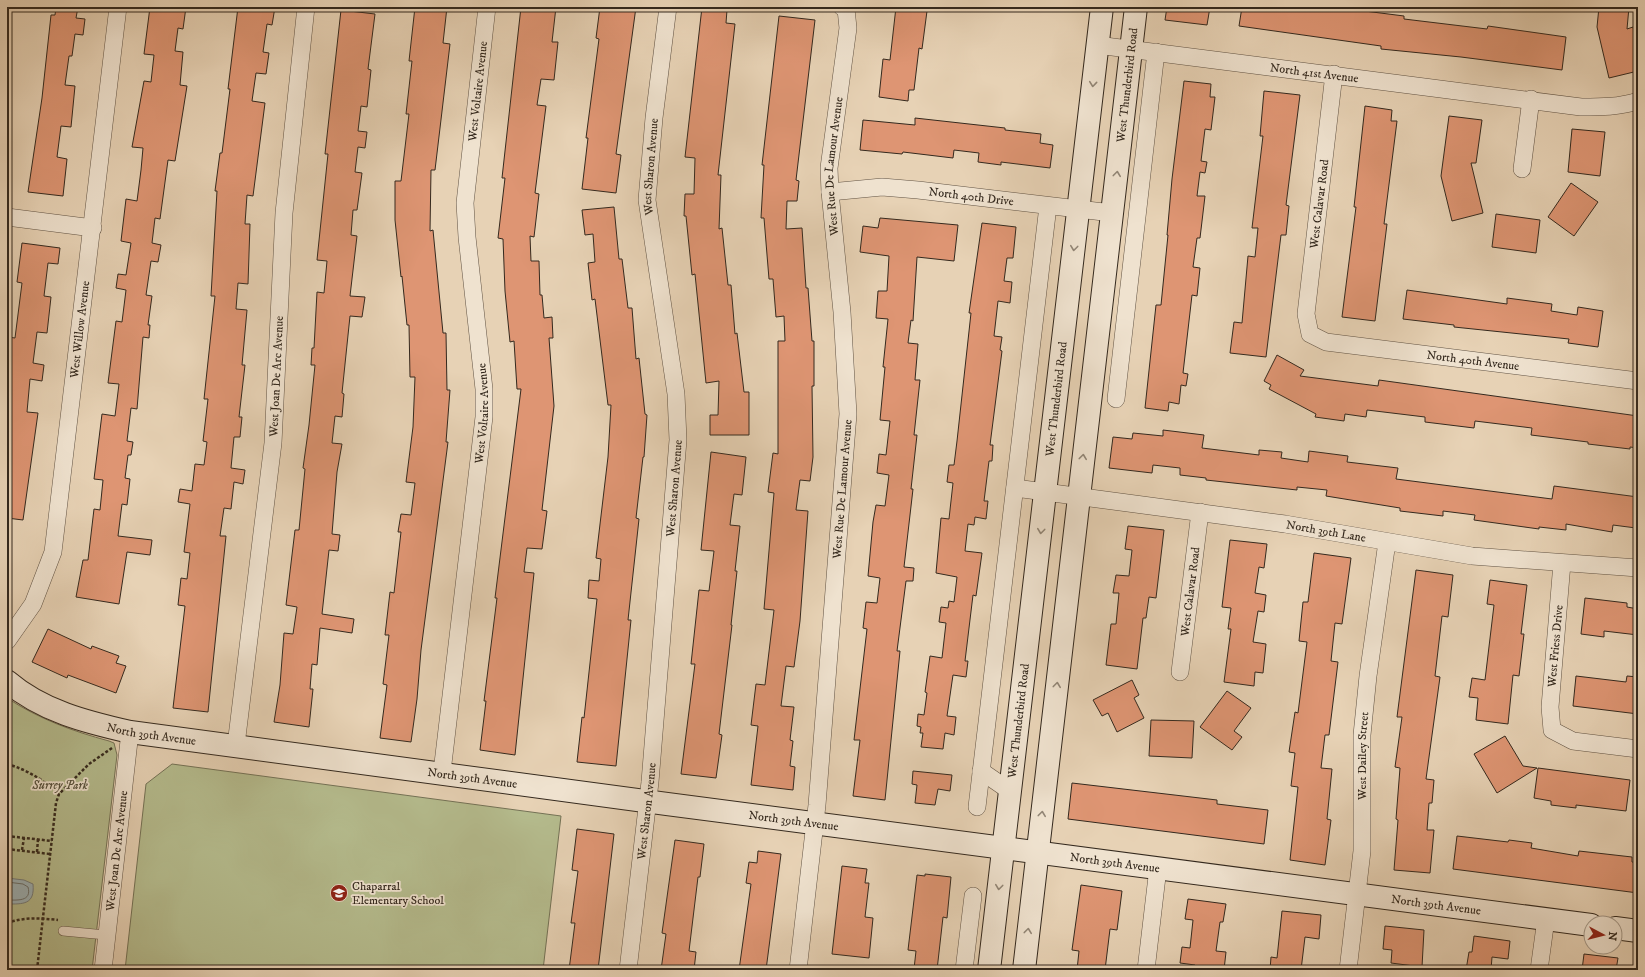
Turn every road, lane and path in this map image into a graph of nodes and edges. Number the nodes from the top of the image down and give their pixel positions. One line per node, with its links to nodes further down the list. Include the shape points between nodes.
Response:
1 (118, 7): 20 (street, West Willow Avenue)
2 (306, 7): 37 (street, West Joan De Arc Avenue, via 284,213 273,443)
3 (487, 7): 42 (street, West Voltaire Avenue, via 465,203 484,389 484,417)
4 (668, 7): 45 (street, West Sharon Avenue, via 647,200 676,394 678,440)
5 (1102, 7): 8 (main road, West Thunderbird Road)
6 (1136, 7): 9 (main road, West Thunderbird Road)
7 (844, 8): 15 (street, West Rue De Lamour Avenue, via 848,28 829,168)
8 (1097, 45): 9 (street, North 41st Avenue); 17 (main road, West Thunderbird Road, one-way to 17)
9 (1131, 49): 10 (street, North 41st Avenue); 18 (main road, West Thunderbird Road, one-way to 9)
10 (1156, 52): 11 (street, North 41st Avenue); 22 (street, West Thunderbird Road)
11 (1334, 74): 12 (street, North 41st Avenue); 21 (street, West Calavar Road, via 1306,314)
12 (1531, 99): 13 (street, North 41st Avenue, via 1581,107 1625,105); 14 (street)
13 (1638, 101)
14 (1522, 169)
15 (830, 192): 16 (street, North 40th Drive, via 882,187); 47 (street, West Rue De Lamour Avenue, via 842,312 848,414)
16 (1048, 206): 17 (street, North 40th Drive); 26 (street)
17 (1079, 209): 18 (street, North 40th Drive); 27 (main road, West Thunderbird Road, one-way to 27)
18 (1112, 213): 23 (main road, West Thunderbird Road)
19 (7, 217): 20 (street)
20 (93, 228): 33 (street, West Willow Avenue, via 53,552 33,604)
21 (1310, 334): 24 (street, North 40th Avenue, via 1326,342)
22 (1120, 360): 23 (street); 25 (street, West Thunderbird Road)
23 (1093, 376): 28 (main road, West Thunderbird Road, one-way to 23)
24 (1638, 382)
25 (1116, 399)
26 (1015, 488): 27 (street, North 39th Lane); 41 (street)
27 (1045, 492): 28 (street, North 39th Lane); 43 (main road, West Thunderbird Road, one-way to 43)
28 (1078, 496): 29 (street, North 39th Lane); 56 (main road, West Thunderbird Road, one-way to 28)
29 (1200, 512): 30 (street, North 39th Lane); 34 (street, West Calavar Road)
30 (1387, 542): 31 (street, North 39th Lane, via 1472,556); 59 (street, West Dailey Street, via 1363,727 1362,850)
31 (1562, 563): 32 (street, North 39th Lane); 39 (street, West Friess Drive, via 1550,707 1552,730 1573,741)
32 (1638, 568)
33 (7, 641)
34 (1180, 672)
35 (7, 681): 36 (main road, North 39th Avenue, via 30,697 73,718)
36 (130, 732): 37 (main road, North 39th Avenue); 71 (street, West Joan De Arc Avenue)
37 (236, 745): 42 (main road, North 39th Avenue)
38 (112, 748): 44 (path, via 89,764)
39 (1638, 749)
40 (7, 764): 44 (path, via 41,779)
41 (981, 771): 43 (street, West Thunderbird Road); 46 (street)
42 (442, 772): 45 (main road, North 39th Avenue)
43 (1010, 791): 52 (main road, West Thunderbird Road)
44 (59, 794): 51 (path)
45 (648, 802): 47 (main road, North 39th Avenue); 74 (street, West Sharon Avenue)
46 (977, 807)
47 (815, 824): 52 (main road, North 39th Avenue); 75 (street, West Rue De Lamour Avenue)
48 (8, 836): 49 (path); 53 (path)
49 (24, 838): 50 (path); 54 (path)
50 (38, 839): 51 (path); 55 (path)
51 (52, 841): 57 (path)
52 (1003, 848): 56 (main road, North 39th Avenue); 61 (main road, West Thunderbird Road, one-way to 61)
53 (7, 849): 54 (path)
54 (22, 850): 55 (path)
55 (36, 852): 57 (path)
56 (1037, 853): 58 (main road, North 39th Avenue); 78 (main road, West Thunderbird Road, one-way to 56)
57 (50, 854): 62 (path)
58 (1158, 868): 59 (main road, North 39th Avenue); 79 (street)
59 (1358, 894): 63 (main road, North 39th Avenue); 80 (street, West Dailey Street)
60 (973, 896): 67 (street)
61 (996, 913): 67 (street); 77 (main road, West Thunderbird Road)
62 (43, 918): 64 (path); 65 (path, via 18,919); 72 (path)
63 (1546, 919): 66 (main road, North 39th Avenue); 81 (street)
64 (64, 921)
65 (7, 923)
66 (1583, 924)
67 (969, 925): 76 (street)
68 (1623, 929): 70 (main road)
69 (63, 931): 71 (lane)
70 (1638, 931)
71 (106, 935): 73 (street, West Joan De Arc Avenue)
72 (37, 970)
73 (103, 970)
74 (628, 970)
75 (798, 970)
76 (964, 970)
77 (989, 970)
78 (1024, 970)
79 (1146, 970)
80 (1348, 970)
81 (1539, 970)

